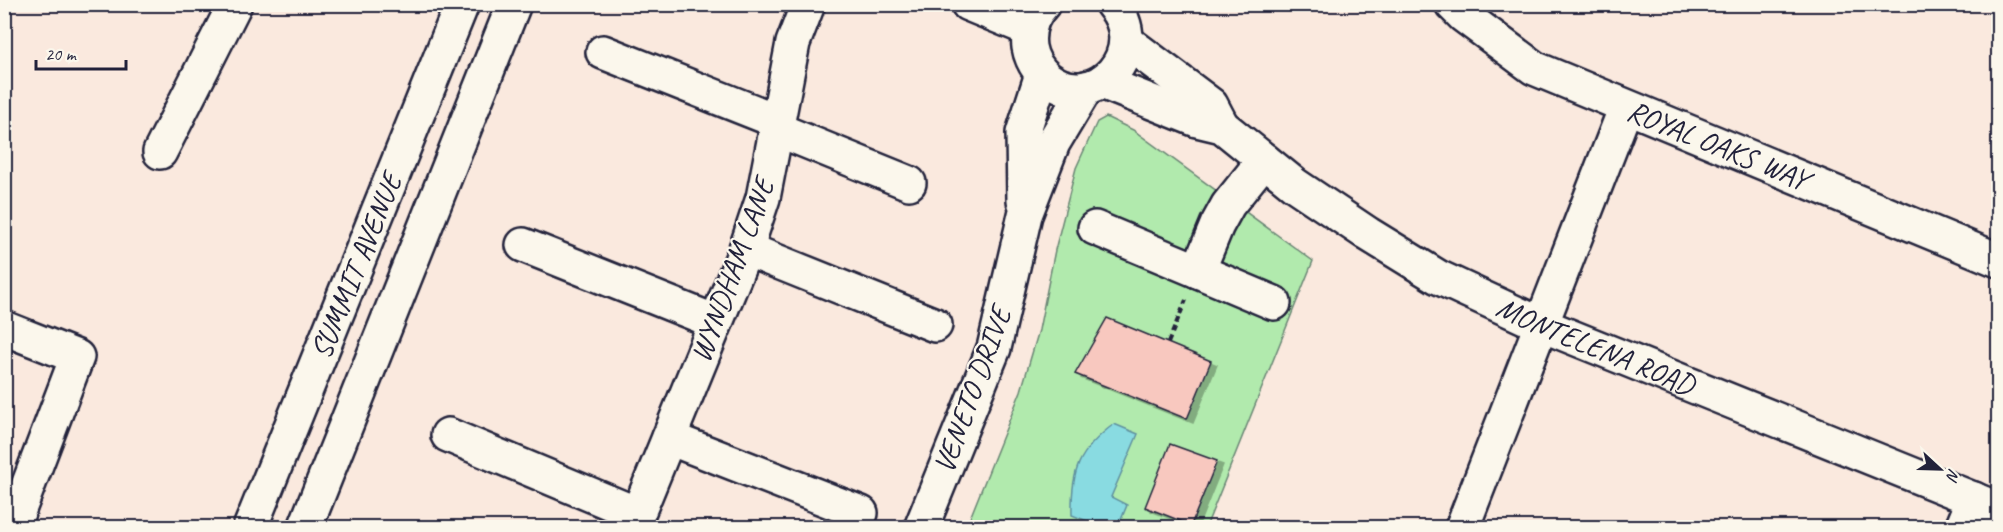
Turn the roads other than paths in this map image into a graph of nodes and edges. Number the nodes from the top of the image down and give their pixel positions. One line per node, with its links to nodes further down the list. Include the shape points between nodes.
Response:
1 (235, 4): 16 (street)
2 (462, 4): 36 (street, SUMMIT AVENUE)
3 (514, 4): 37 (street, SUMMIT AVENUE)
4 (808, 4): 14 (street, WYNDHAM LANE, via 793,43)
5 (968, 4): 8 (street)
6 (1452, 4): 13 (street, ROYAL OAKS WAY, via 1534,68)
7 (1116, 6): 9 (street)
8 (1036, 17): 11 (street, via 1030,53)
9 (1126, 41): 12 (street, VENETO DRIVE, via 1114,72); 15 (street, MONTELENA ROAD, via 1211,105)
10 (603, 52): 14 (street)
11 (1042, 74): 12 (street, MONTELENA ROAD, via 1067,87); 19 (street, VENETO DRIVE, via 1023,133)
12 (1094, 85): 15 (street, MONTELENA ROAD); 19 (street, VENETO DRIVE, via 1053,143)
13 (1626, 108): 23 (street, ROYAL OAKS WAY); 28 (street)
14 (777, 125): 18 (street); 22 (street, WYNDHAM LANE, via 764,198)
15 (1222, 126): 17 (street, MONTELENA ROAD)
16 (160, 152)
17 (1264, 160): 24 (street, via 1228,205); 28 (street, MONTELENA ROAD, via 1295,185 1438,277)
18 (909, 183)
19 (1025, 215): 38 (street, VENETO DRIVE, via 994,348)
20 (1095, 228): 24 (street)
21 (523, 245): 26 (street)
22 (746, 249): 26 (street, WYNDHAM LANE); 27 (street)
23 (1998, 260)
24 (1198, 272): 25 (street)
25 (1274, 303)
26 (716, 322): 31 (street, WYNDHAM LANE)
27 (935, 325)
28 (1542, 325): 32 (street, MONTELENA ROAD); 39 (street)
29 (4, 328): 35 (street, via 77,357)
30 (448, 435): 34 (street)
31 (669, 438): 33 (street); 34 (street, WYNDHAM LANE)
32 (1978, 512)
33 (861, 513)
34 (635, 521)
35 (12, 528)
36 (250, 528)
37 (305, 528)
38 (921, 528)
39 (1462, 528)

